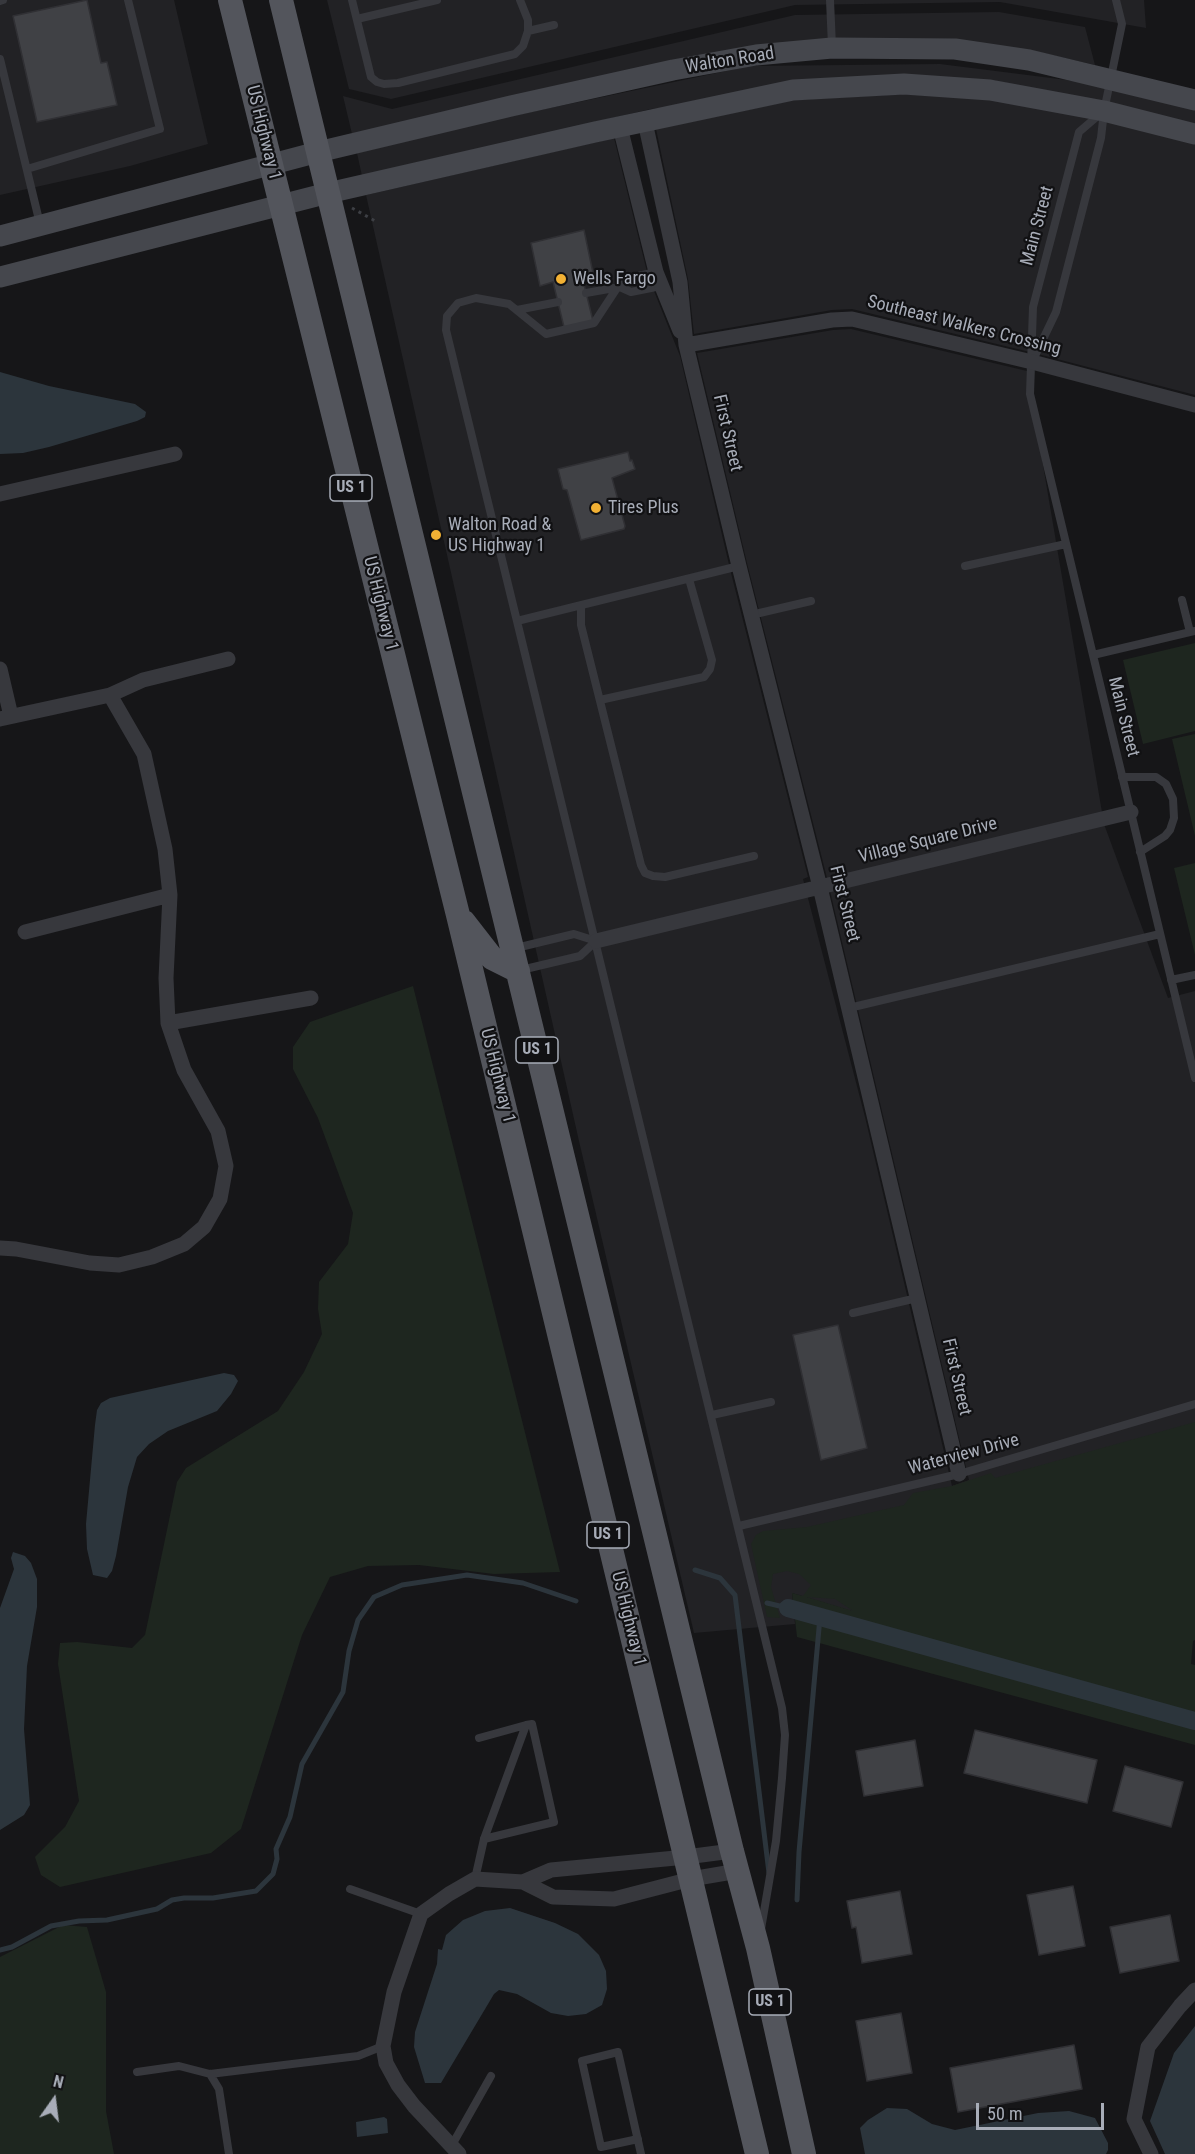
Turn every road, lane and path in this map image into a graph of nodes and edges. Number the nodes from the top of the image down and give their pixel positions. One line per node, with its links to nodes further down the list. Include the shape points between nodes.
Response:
1 (128, 0): 22 (lane, via 160,129)
2 (230, 0): 21 (main road, US Highway 1 / US 1)
3 (281, 0): 20 (main road, US 1)
4 (352, 0): 9 (lane)
5 (437, 0): 9 (lane)
6 (520, 0): 11 (lane)
7 (830, 0): 12 (lane)
8 (1116, 0): 14 (lane, Main Street, via 1122,24)
9 (357, 19): 11 (lane, via 371,77 384,84 515,54 523,46)
10 (554, 25): 11 (lane)
11 (528, 31)
12 (832, 48): 14 (main road, Walton Road, via 955,49 1029,60); 20 (main road, Walton Road, via 756,55 673,70)
13 (0, 59): 22 (lane)
14 (1111, 79): 15 (main road, Walton Road); 16 (lane, Main Street)
15 (1195, 100)
16 (1104, 111): 17 (main road, via 990,90 904,84 793,90); 19 (main road); 36 (lane, Main Street, via 1101,138 1056,312); 36 (lane, Main Street, via 1078,132 1033,307)
17 (645, 122): 18 (main road); 35 (street, First Street, via 680,282)
18 (620, 127): 23 (main road); 30 (street, First Street)
19 (1195, 134)
20 (318, 152): 21 (main road, Walton Road); 23 (main road, US 1)
21 (270, 164): 24 (main road, US Highway 1 / US 1); 27 (main road, Walton Road)
22 (27, 169): 27 (lane)
23 (328, 193): 24 (main road); 66 (main road, US 1)
24 (280, 207): 29 (main road); 62 (main road, US Highway 1 / US 1)
25 (352, 209): 26 (path)
26 (377, 222)
27 (41, 225): 28 (main road, Walton Road)
28 (0, 236)
29 (0, 276)
30 (658, 279): 31 (lane, via 632,292); 31 (lane, via 629,278); 35 (street, First Street)
31 (619, 288): 32 (lane); 34 (lane, via 594,323 546,334)
32 (586, 293)
33 (558, 302): 34 (lane)
34 (517, 310): 48 (lane, via 509,304 476,298 458,303 447,316 446,330)
35 (686, 345): 36 (street, Southeast Walkers Crossing, via 852,319); 41 (street, First Street)
36 (1032, 362): 37 (street, Southeast Walkers Crossing); 40 (lane, Main Street, via 1030,394)
37 (1195, 405)
38 (175, 454): 39 (street)
39 (0, 494)
40 (1066, 544): 42 (lane); 50 (lane, Main Street)
41 (739, 566): 43 (lane); 47 (street, First Street)
42 (965, 566)
43 (689, 579): 46 (lane); 54 (lane, via 712,660 710,669 704,676)
44 (1182, 600): 49 (lane)
45 (811, 601): 47 (lane)
46 (581, 605): 48 (lane); 54 (lane, via 581,625)
47 (751, 615): 60 (street, First Street)
48 (517, 621): 65 (lane)
49 (1192, 632): 50 (lane)
50 (1093, 655): 56 (lane, Main Street)
51 (228, 659): 53 (street, via 143,680)
52 (0, 669): 55 (street)
53 (110, 695): 55 (street); 61 (street, via 144,754 165,849)
54 (600, 700): 59 (lane, via 645,873 665,877)
55 (5, 718)
56 (1122, 777): 57 (lane, Main Street); 58 (lane, via 1156,777 1166,784 1173,799 1170,830)
57 (1131, 812): 58 (lane, Main Street); 60 (street, Village Square Drive)
58 (1140, 852): 64 (lane, Main Street)
59 (754, 856)
60 (820, 887): 65 (street, Village Square Drive); 70 (street, First Street)
61 (170, 895): 63 (street); 71 (street)
62 (458, 915): 66 (main road, via 492,958); 85 (main road, US Highway 1 / US 1)
63 (25, 932)
64 (1160, 934): 68 (lane, Main Street); 70 (lane)
65 (596, 941): 66 (lane, Village Square Drive, via 580,956); 66 (lane, Village Square Drive, via 574,934); 78 (lane)
66 (515, 960): 84 (main road, US 1)
67 (1195, 975): 68 (lane)
68 (1171, 980): 72 (lane, Main Street)
69 (311, 998): 71 (street)
70 (849, 1008): 74 (street, First Street)
71 (168, 1023): 73 (street, via 184,1070 218,1131 226,1166 220,1199 204,1227 184,1244 119,1265)
72 (1195, 1078)
73 (0, 1248)
74 (917, 1298): 75 (lane); 79 (street, First Street)
75 (853, 1313)
76 (771, 1402): 78 (lane)
77 (1195, 1404): 79 (lane, Waterview Drive)
78 (712, 1415): 80 (lane)
79 (959, 1474): 80 (lane, Waterview Drive)
80 (739, 1526): 90 (lane, via 785,1735 776,1841)
81 (526, 1725): 82 (lane); 83 (lane); 83 (lane, via 532,1724 554,1822)
82 (479, 1738)
83 (484, 1839): 86 (lane)
84 (735, 1861): 85 (street); 85 (street); 90 (main road, US 1)
85 (688, 1868): 87 (street, via 551,1870); 87 (street, via 614,1899 553,1897); 100 (main road, US Highway 1 / US 1)
86 (475, 1879): 87 (street); 89 (street)
87 (523, 1882)
88 (350, 1889): 89 (lane)
89 (421, 1914): 92 (street, via 394,1992)
90 (758, 1948): 101 (main road, US 1)
91 (1195, 1990): 102 (street, via 1148,2047 1134,2119)
92 (383, 2046): 94 (lane, via 358,2056); 97 (street, via 386,2063 398,2085)
93 (137, 2072): 94 (lane, via 179,2066)
94 (210, 2074): 98 (lane, via 219,2089)
95 (491, 2076): 97 (lane)
96 (638, 2139): 96 (lane, via 618,2052 582,2061 602,2147); 99 (lane)
97 (455, 2150)
98 (229, 2154)
99 (641, 2154)
100 (757, 2154)
101 (804, 2154)
102 (1151, 2154)

